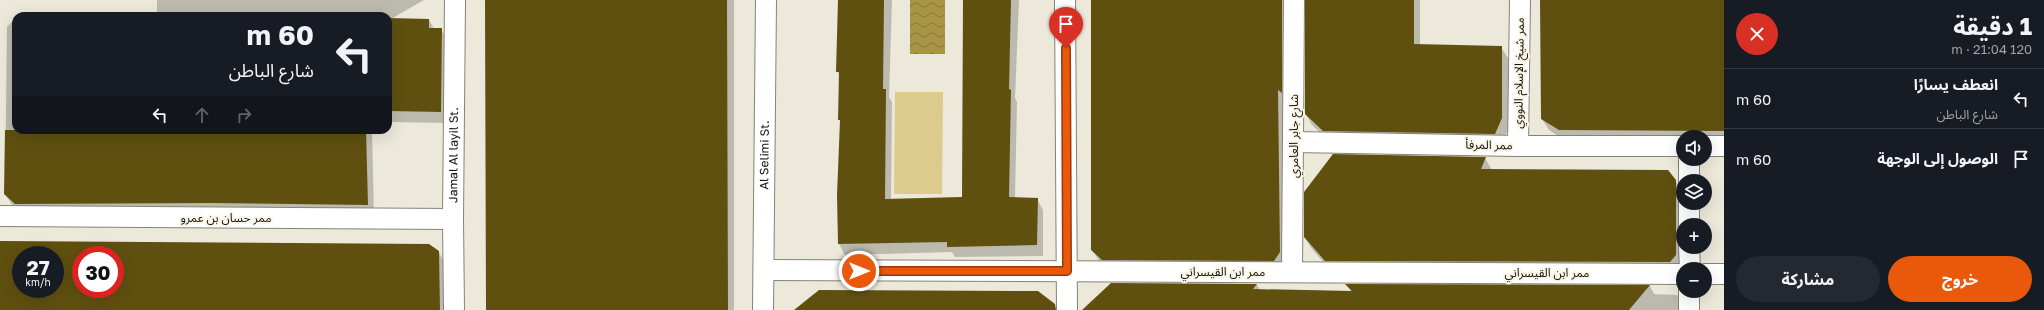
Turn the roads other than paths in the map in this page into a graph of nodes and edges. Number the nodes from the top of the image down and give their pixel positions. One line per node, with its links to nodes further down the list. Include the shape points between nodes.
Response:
1 (454, 0): 12 (street, Jamal Al layil St.)
2 (766, 0): 13 (street, Al Selimi St.)
3 (1065, 0): 14 (street)
4 (1294, 0): 6 (street, شارع جابر العامري)
5 (1520, 0): 7 (street, ممر شيخ الإسلام النووي)
6 (1294, 142): 7 (street, ممر المرفأ); 15 (street, شارع جابر العامري)
7 (1518, 146): 8 (street, ممر المرفأ)
8 (1676, 146)
9 (1712, 146): 10 (street)
10 (1724, 146)
11 (0, 216): 12 (street, ممر حسان بن عمرو)
12 (453, 219): 20 (street, Jamal Al layil St.)
13 (764, 270): 14 (street, ممر ابن القيسراني); 21 (street, Al Selimi St.)
14 (1067, 271): 15 (street, ممر ابن القيسراني); 22 (street)
15 (1292, 272): 16 (street, ممر ابن القيسراني)
16 (1676, 274)
17 (1712, 274): 18 (street)
18 (1724, 274)
19 (1689, 298): 23 (street)
20 (454, 310)
21 (763, 310)
22 (1067, 310)
23 (1689, 310)

